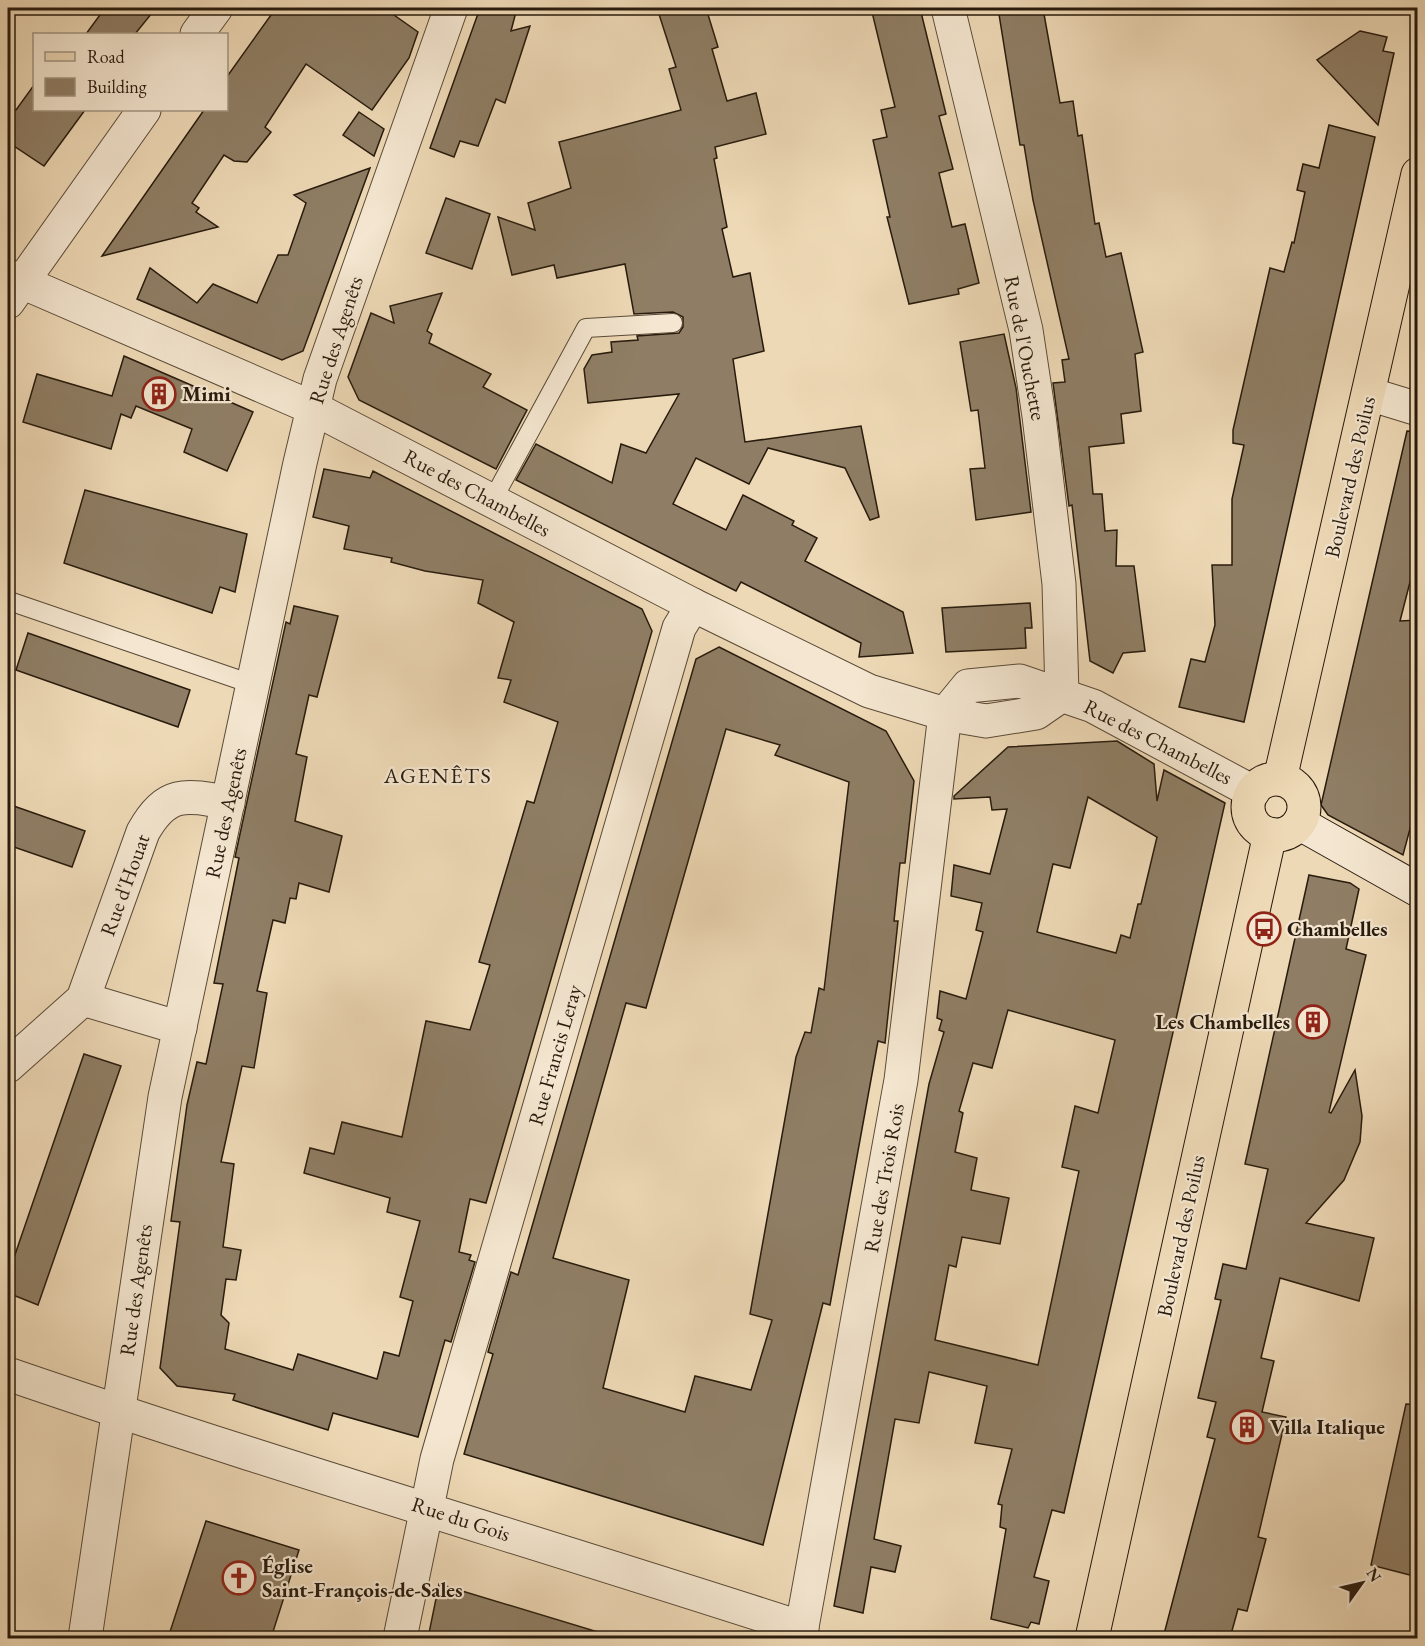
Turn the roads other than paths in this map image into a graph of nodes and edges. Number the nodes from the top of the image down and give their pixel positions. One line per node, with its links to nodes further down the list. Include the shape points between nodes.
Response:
1 (216, 8): 4 (street)
2 (451, 8): 10 (street, Rue des Agenêts)
3 (948, 8): 16 (street, Rue de l'Ouchette, via 1026,330 1059,584)
4 (198, 33)
5 (143, 111): 7 (street)
6 (1418, 174): 9 (main road, Boulevard des Poilus)
7 (13, 287): 10 (street, Rue des Chambelles)
8 (673, 323): 12 (lane, via 586,328)
9 (1369, 394): 11 (street); 18 (main road, Boulevard des Poilus)
10 (313, 408): 12 (street, Rue des Chambelles); 15 (street, Rue des Agenêts)
11 (1418, 409)
12 (492, 501): 14 (street, Rue des Chambelles)
13 (12, 602): 15 (lane, via 240,680)
14 (693, 605): 17 (street, Rue des Chambelles, via 869,691); 27 (street, Rue Francis Leray, via 679,628)
15 (254, 681): 19 (street, Rue des Agenêts)
16 (1062, 695): 17 (street, Rue des Chambelles, via 1020,681 968,686); 18 (street, Rue des Chambelles)
17 (945, 714): 28 (street, Rue des Trois Rois, via 902,1080)
18 (1266, 786): 20 (main road, via 1249,809 1251,817 1262,831); 20 (main road, via 1294,786 1300,792 1304,808)
19 (228, 803): 22 (street, Rue d'Houat, via 182,796 153,813); 23 (street, Rue des Agenêts)
20 (1284, 829): 21 (street); 31 (main road, Boulevard des Poilus)
21 (1418, 890)
22 (83, 999): 23 (street); 24 (street, Rue d'Houat)
23 (180, 1028): 26 (street, Rue des Agenêts, via 165,1096)
24 (8, 1066)
25 (8, 1374): 26 (street, Rue du Gois)
26 (119, 1412): 27 (street, Rue du Gois); 29 (street, Rue des Agenêts)
27 (426, 1508): 28 (street, Rue du Gois); 30 (street, Rue Francis Leray)
28 (801, 1633)
29 (85, 1638)
30 (400, 1638)
31 (1092, 1638)

